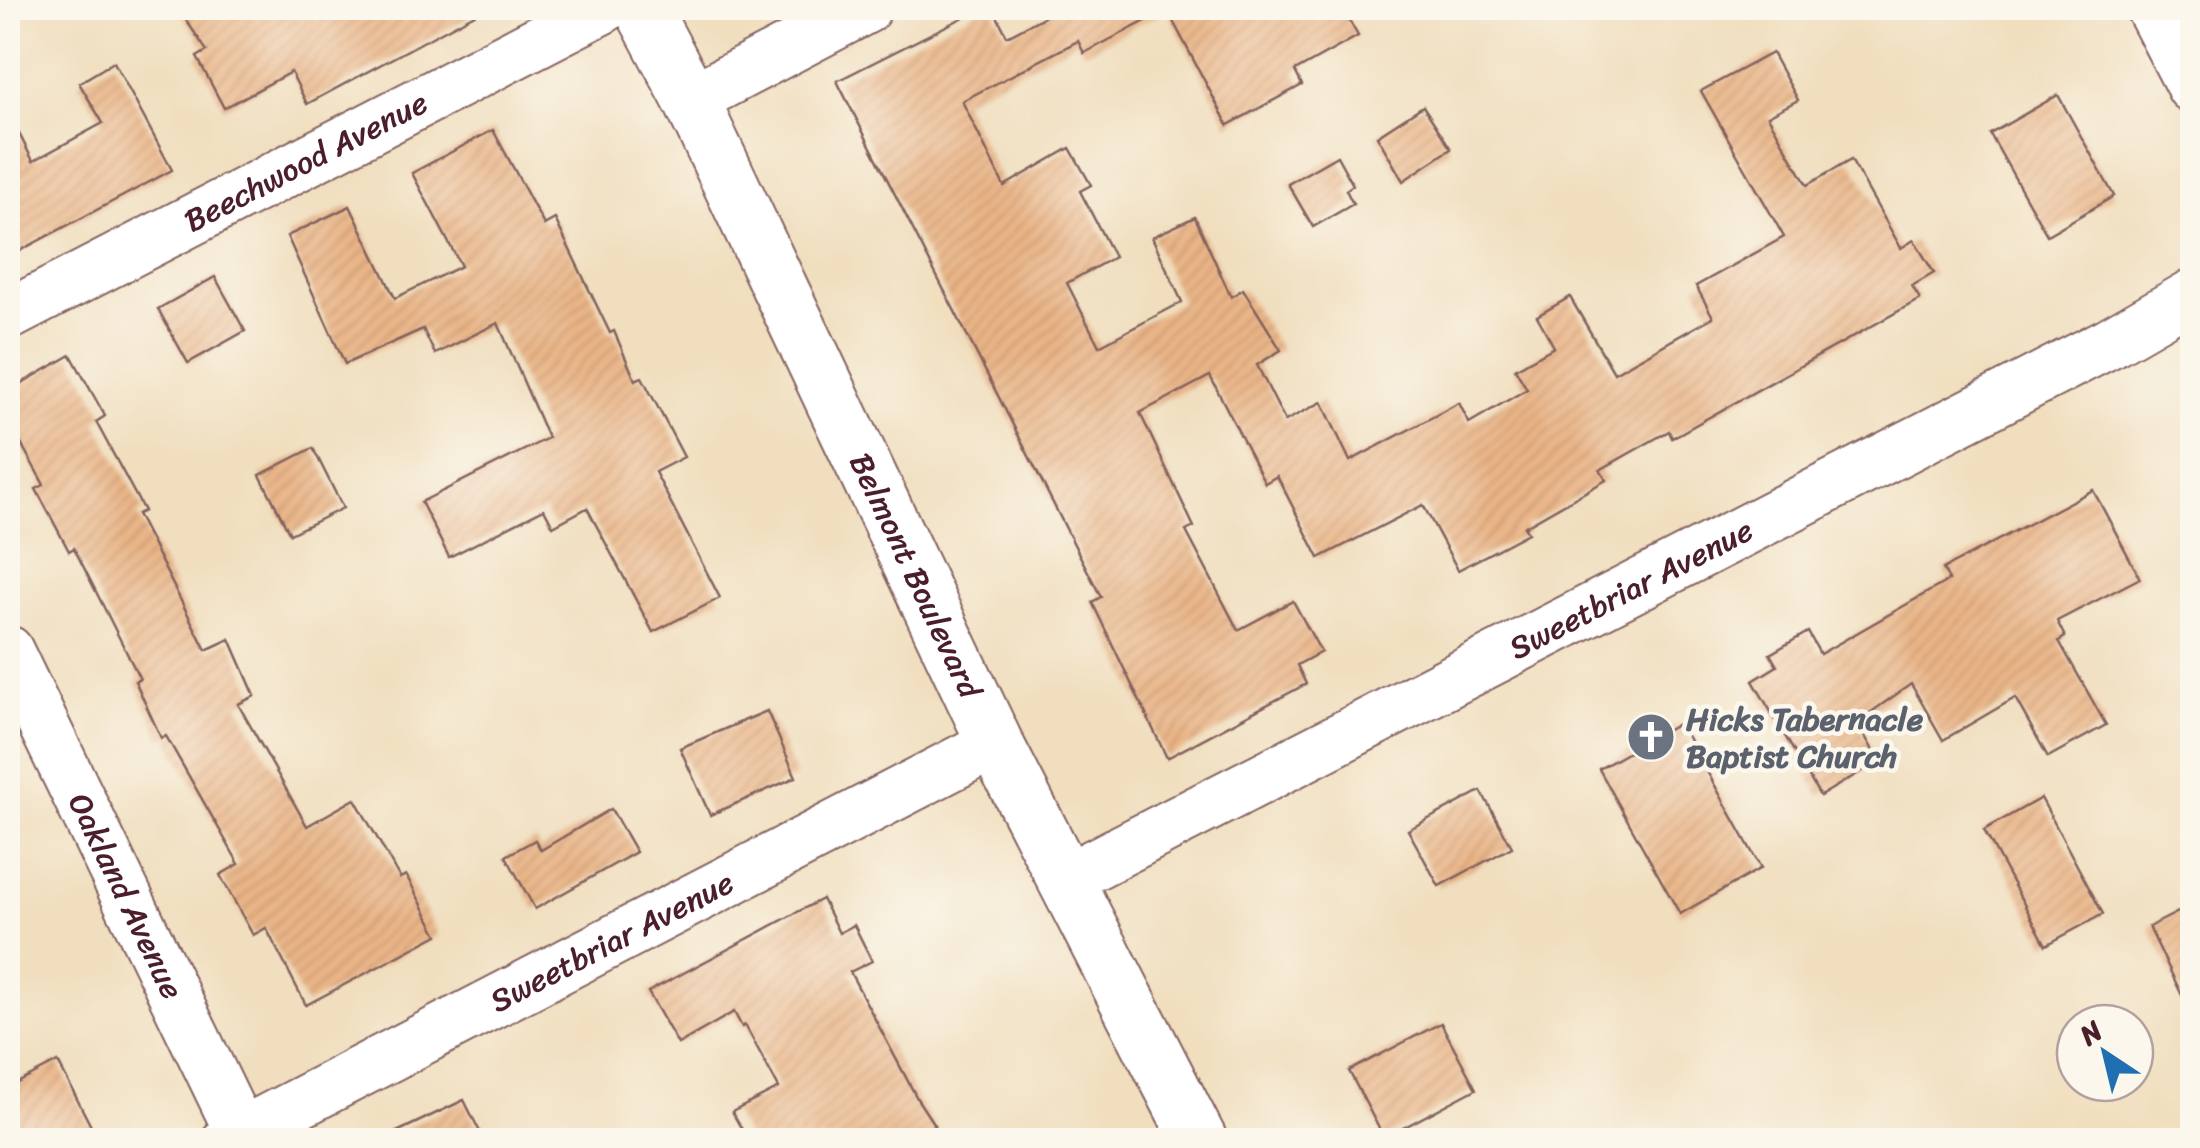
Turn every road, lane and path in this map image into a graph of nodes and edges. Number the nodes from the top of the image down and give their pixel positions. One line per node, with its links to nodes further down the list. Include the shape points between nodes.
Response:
1 (603, 8): 8 (street, Beechwood Avenue)
2 (642, 8): 6 (street, Belmont Boulevard)
3 (866, 8): 6 (street)
4 (2151, 8): 5 (street)
5 (2192, 87)
6 (691, 100): 10 (street, Belmont Boulevard)
7 (2192, 295): 11 (street, Sweetbriar Avenue)
8 (8, 315)
9 (8, 651): 12 (street, Oakland Avenue)
10 (994, 743): 11 (street, Belmont Boulevard); 12 (street, Sweetbriar Avenue)
11 (1066, 879): 13 (street, Belmont Boulevard)
12 (238, 1138)
13 (1199, 1140)

